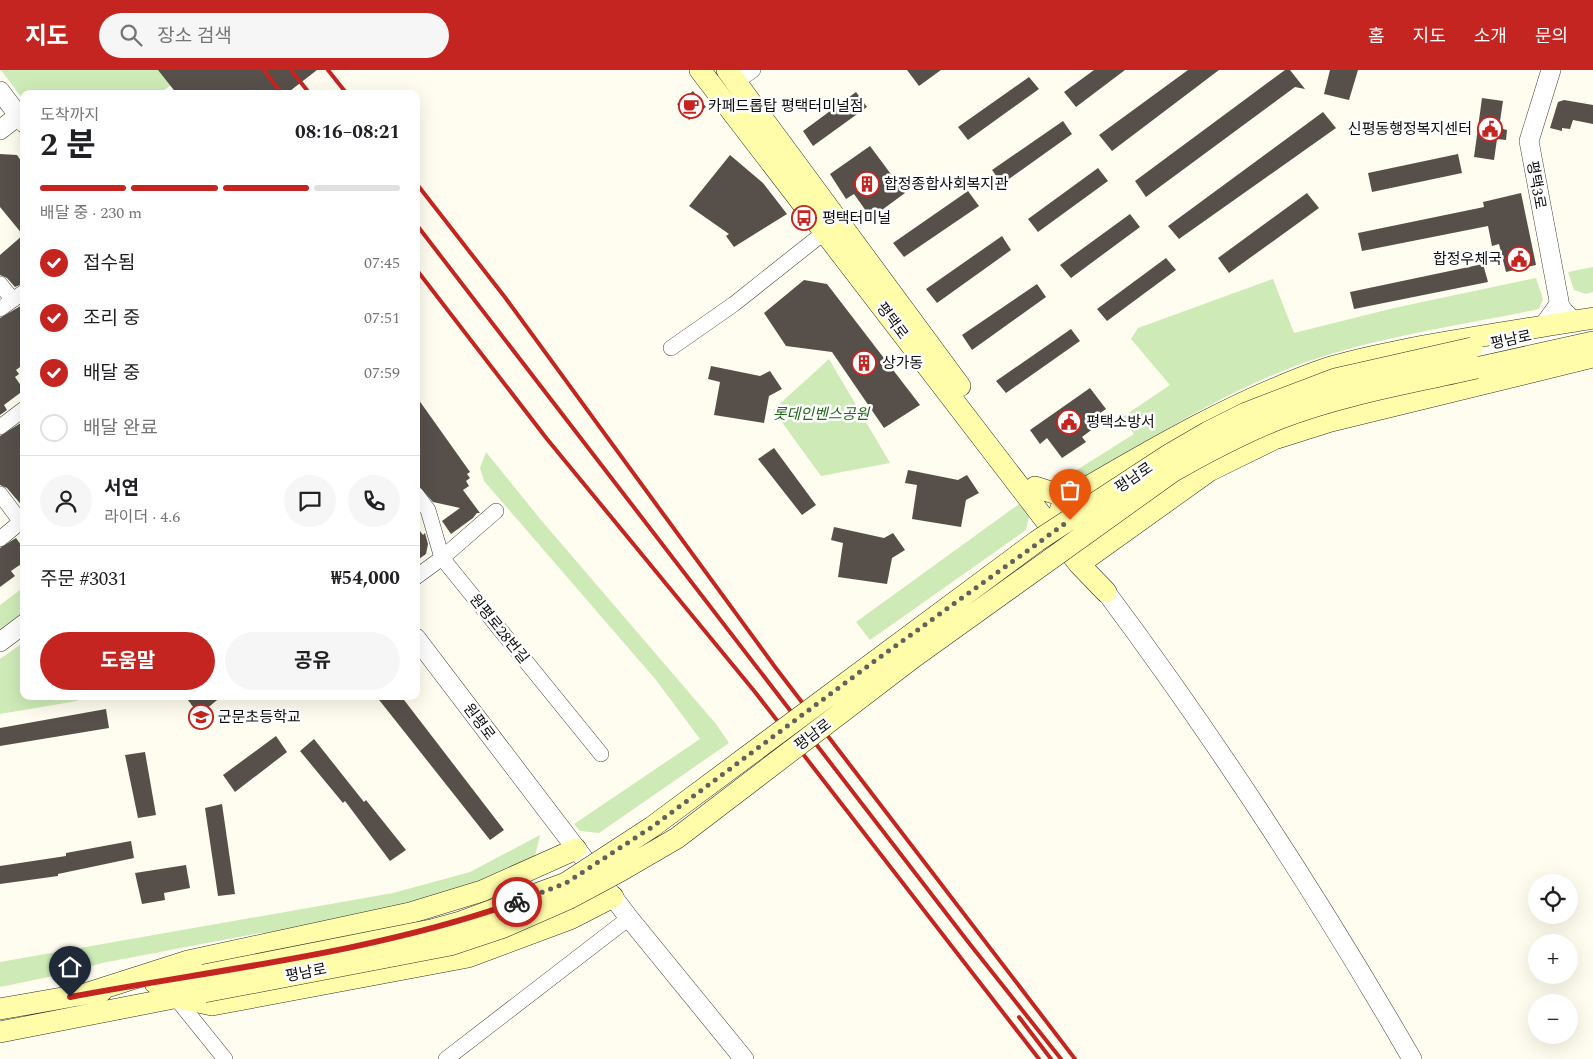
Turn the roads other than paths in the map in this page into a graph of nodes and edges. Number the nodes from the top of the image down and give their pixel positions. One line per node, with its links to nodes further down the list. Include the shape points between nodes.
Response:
1 (700, 70): 9 (main road, 평택로)
2 (1551, 70): 13 (street, 평택3로, via 1529,141)
3 (739, 74): 8 (main road, 평택로)
4 (0, 91): 5 (street)
5 (20, 119)
6 (20, 120): 7 (street)
7 (0, 130)
8 (809, 178): 9 (street); 10 (main road, 평택로)
9 (791, 190): 10 (main road, 평택로)
10 (831, 227): 18 (street, via 734,304); 23 (main road, 평택로); 30 (main road, 평택로)
11 (0, 284): 12 (street)
12 (18, 296): 14 (street)
13 (1559, 301): 15 (street, via 1565,310); 16 (street)
14 (0, 309)
15 (1588, 321): 16 (main road); 20 (main road, 평남로)
16 (1542, 326): 25 (main road, via 1433,344 1329,368 1234,406)
17 (1593, 342): 20 (main road, 평남로)
18 (671, 348)
19 (1593, 357): 33 (main road, via 1332,421 1274,439 1209,471)
20 (1474, 358): 45 (main road, 평남로, bridge, via 1281,418 1214,447 1172,472 914,657 677,838 568,899 504,927 450,945)
21 (20, 412): 22 (street)
22 (0, 427)
23 (1035, 487): 25 (main road); 30 (main road, 평택로)
24 (0, 494): 28 (street)
25 (1074, 495): 30 (main road, via 1062,508)
26 (420, 499): 32 (street, 원평로28번길, via 428,510)
27 (496, 511): 32 (street)
28 (20, 518)
29 (20, 524): 31 (street)
30 (1056, 525): 33 (main road, 평택로)
31 (0, 538)
32 (442, 558): 34 (street); 39 (street, 원평로28번길)
33 (1084, 560): 35 (main road, 평택로)
34 (420, 574)
35 (1106, 592): 53 (street, via 1198,720 1358,965)
36 (20, 627): 37 (street)
37 (0, 642)
38 (420, 643): 40 (street, 원평로)
39 (601, 754)
40 (576, 849): 41 (main road); 42 (street)
41 (539, 865): 44 (main road, via 568,873 578,885 582,903); 46 (main road, via 482,891 410,913 188,961)
42 (613, 897): 43 (street); 44 (main road)
43 (629, 918): 51 (street); 52 (street)
44 (570, 919): 47 (main road, via 468,957 212,1005)
45 (204, 983): 46 (main road, 평남로); 47 (main road, 평남로)
46 (88, 993): 48 (main road, 평남로)
47 (175, 997): 49 (main road, 평남로); 50 (street)
48 (0, 1010)
49 (0, 1032)
50 (225, 1059)
51 (446, 1059)
52 (744, 1059)
53 (1412, 1059)

